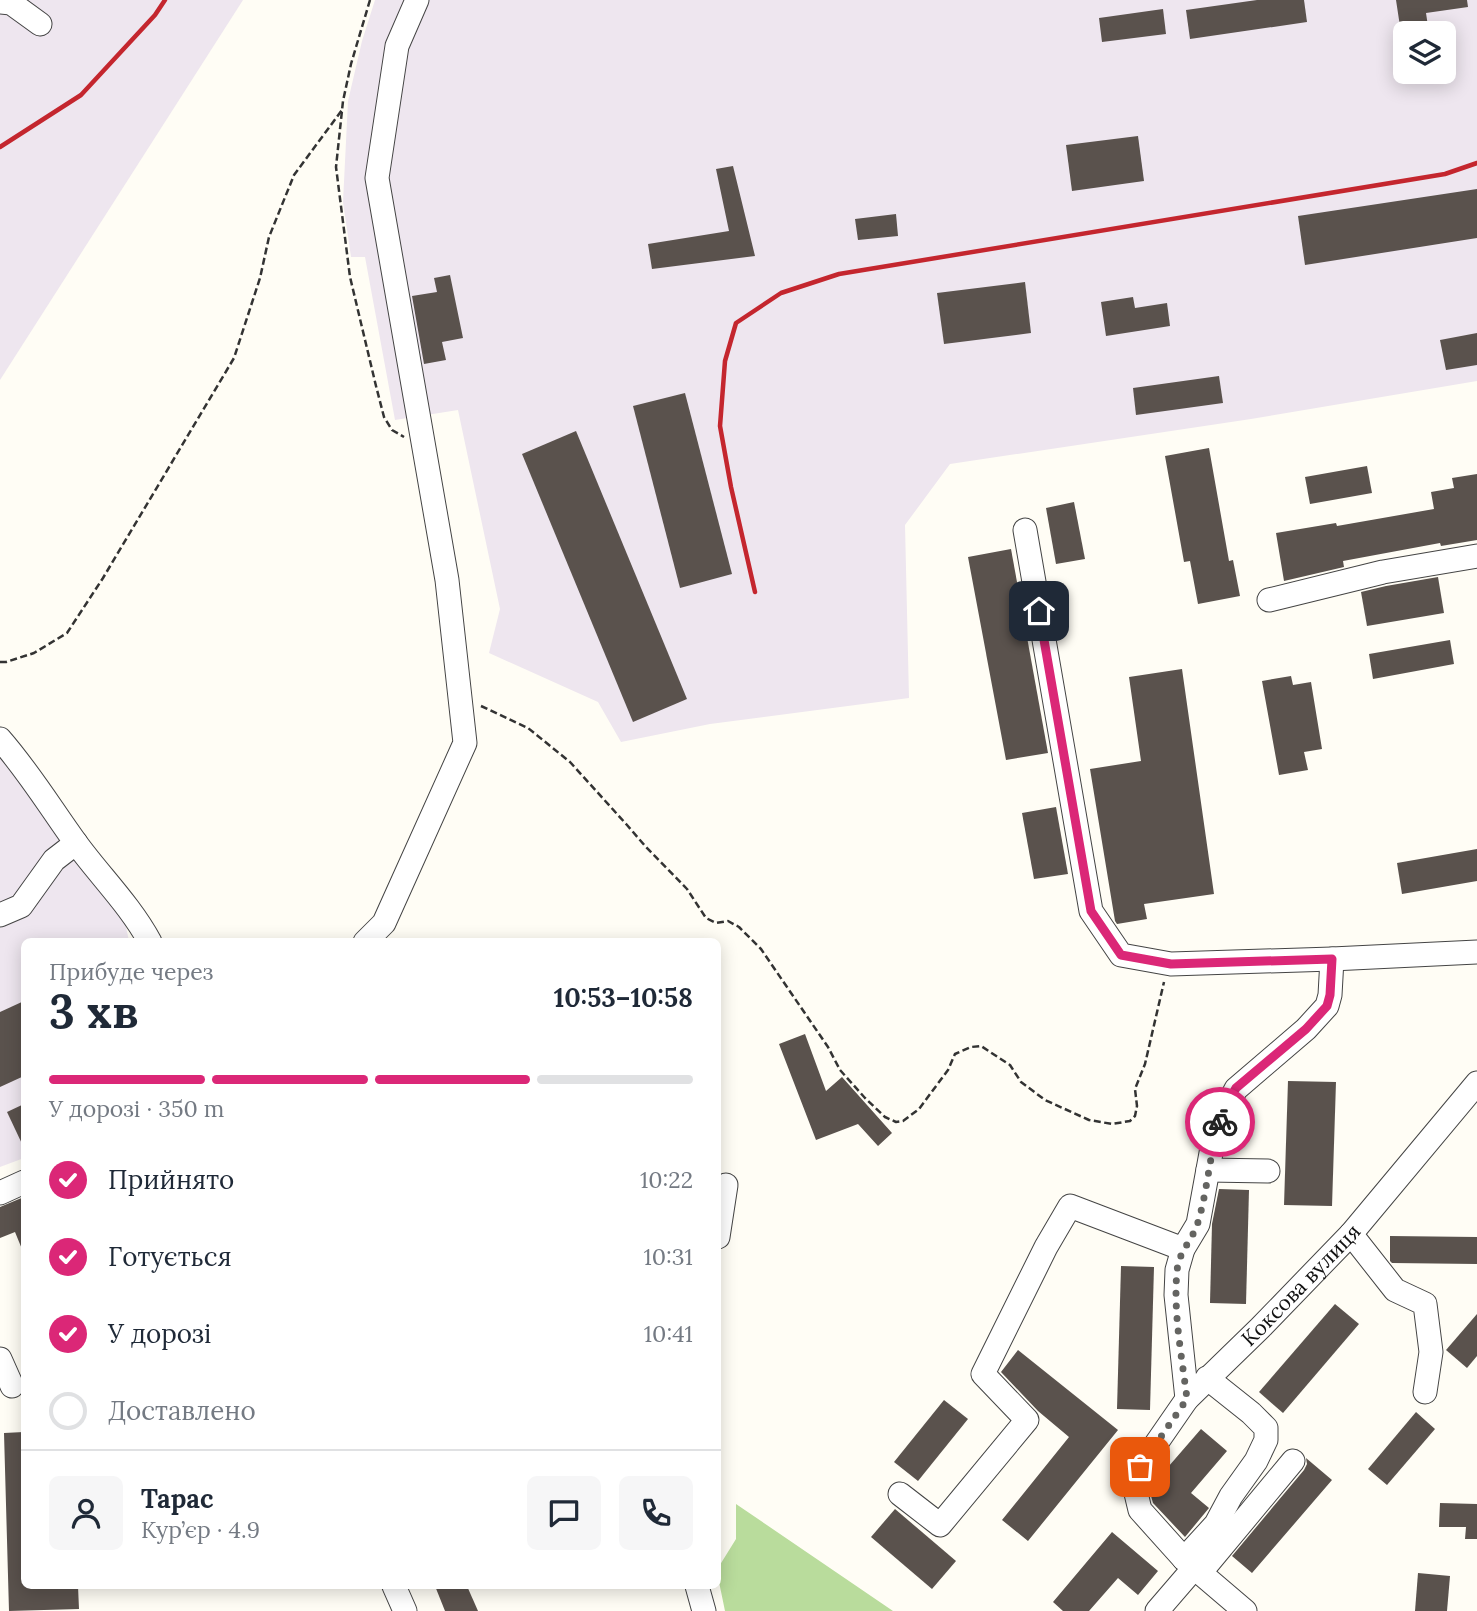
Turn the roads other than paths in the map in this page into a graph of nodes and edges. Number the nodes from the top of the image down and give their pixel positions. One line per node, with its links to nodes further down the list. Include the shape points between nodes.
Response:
1 (416, 0): 11 (street, via 397,46 377,178 447,580 466,743 384,923)
2 (0, 2): 3 (street, via 11,3)
3 (40, 24)
4 (1025, 530): 13 (street, via 1091,911 1121,955 1171,964)
5 (1477, 556): 6 (street, via 1383,572)
6 (1269, 600)
7 (0, 739): 8 (street)
8 (76, 843): 9 (street, via 54,860 21,906); 10 (street)
9 (0, 915)
10 (148, 938)
11 (369, 938)
12 (1477, 952): 13 (street)
13 (1332, 959): 15 (street, via 1327,1006 1236,1088 1224,1110)
14 (1477, 1083): 21 (street, Коксова вулиця)
15 (1208, 1170): 16 (street); 22 (street, via 1198,1224)
16 (1268, 1171)
17 (21, 1183): 19 (street)
18 (726, 1185): 20 (street)
19 (0, 1193)
20 (721, 1218)
21 (1351, 1234): 24 (street, Коксова вулиця); 26 (street, via 1395,1290 1425,1304 1431,1352)
22 (1183, 1249): 27 (street, via 1176,1295); 29 (street, via 1070,1206 983,1374 1027,1420 940,1525)
23 (0, 1359): 25 (street)
24 (1207, 1378): 27 (street, Коксова вулиця); 30 (street, via 1266,1428 1266,1440)
25 (12, 1386)
26 (1425, 1392)
27 (1187, 1399): 30 (street, Коксова вулиця, via 1140,1467 1135,1489 1140,1510)
28 (1293, 1461): 30 (street)
29 (900, 1494)
30 (1193, 1567): 35 (street); 36 (street)
31 (395, 1589): 33 (street)
32 (698, 1589): 34 (street)
33 (405, 1611)
34 (704, 1611)
35 (1157, 1611)
36 (1245, 1611)

